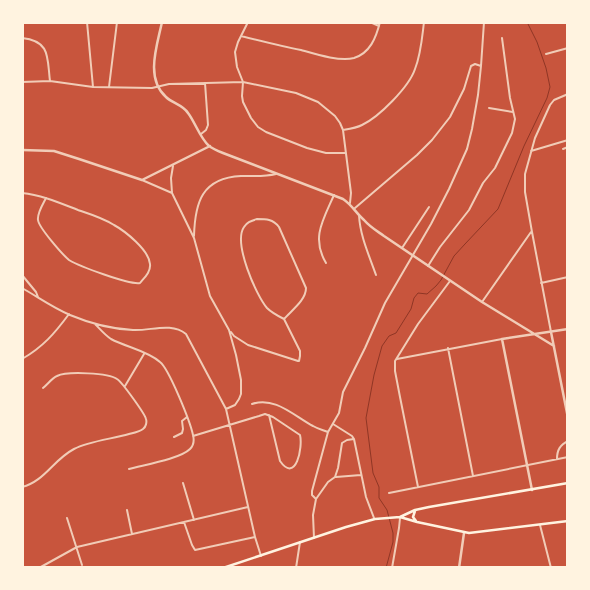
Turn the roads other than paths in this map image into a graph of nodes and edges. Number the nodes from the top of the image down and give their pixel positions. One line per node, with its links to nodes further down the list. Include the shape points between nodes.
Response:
1 (87, 22): 21 (street)
2 (117, 22): 22 (street)
3 (162, 22): 20 (street, via 154,62)
4 (248, 22): 10 (street)
5 (370, 22): 9 (street)
6 (380, 22): 9 (street)
7 (424, 22): 26 (street, via 415,71 404,88 372,119)
8 (484, 22): 15 (street)
9 (379, 26): 10 (street, via 371,46 349,59)
10 (241, 36): 18 (street, via 235,52)
11 (22, 38): 16 (street, via 34,40 45,48)
12 (502, 38): 25 (street)
13 (568, 48): 14 (street)
14 (546, 54)
15 (482, 66): 44 (street, via 471,66 450,117 432,140); 49 (street, via 467,150)
16 (50, 81): 17 (street); 21 (street)
17 (22, 82)
18 (243, 82): 19 (street); 26 (street, via 318,102 335,116); 34 (street, via 244,106 258,127 307,148 326,153)
19 (204, 83): 20 (street); 27 (street, via 208,125)
20 (158, 86): 22 (street); 27 (street, via 167,98 186,110)
21 (93, 87): 22 (street)
22 (109, 88)
23 (568, 94): 33 (street, via 551,102)
24 (490, 108): 25 (street)
25 (513, 112): 51 (street, via 514,126 501,158 469,210)
26 (343, 130): 34 (street)
27 (201, 134): 29 (street)
28 (568, 140): 33 (street)
29 (210, 146): 35 (street); 36 (street)
30 (568, 147): 31 (street)
31 (563, 148)
32 (22, 150): 37 (street, via 54,151)
33 (531, 150): 46 (street, via 525,174 525,192)
34 (346, 153): 42 (street)
35 (173, 165): 37 (street); 39 (street)
36 (278, 174): 40 (street); 47 (street, via 227,178 207,189 197,206)
37 (142, 180): 39 (street)
38 (22, 193): 41 (street)
39 (172, 193): 47 (street)
40 (334, 195): 42 (street); 50 (street, via 319,234 321,254)
41 (46, 198): 41 (street, via 122,230 148,255 150,268 140,284 100,272 64,255 38,220)
42 (350, 203): 44 (street)
43 (429, 207): 48 (street)
44 (354, 208): 45 (street)
45 (359, 214): 48 (street, via 369,226); 53 (street, via 365,245)
46 (532, 232): 56 (street); 59 (street)
47 (194, 238): 64 (street, via 210,296)
48 (402, 248): 49 (street)
49 (412, 255): 51 (street); 81 (street, via 385,303 344,392)
50 (326, 263)
51 (428, 266): 55 (street)
52 (22, 275): 58 (street)
53 (376, 275)
54 (568, 277): 56 (street)
55 (449, 280): 59 (street); 71 (street)
56 (542, 283): 65 (street)
57 (22, 288): 58 (street)
58 (38, 297): 60 (street)
59 (482, 302): 66 (street)
60 (69, 314): 62 (street); 72 (street, via 38,350)
61 (284, 318): 61 (street, via 301,300 306,288 279,227 272,220 257,219 243,228 242,253 263,303); 64 (street, via 300,351 298,362 248,345)
62 (93, 322): 70 (street, via 107,336); 76 (street, via 125,330 170,328 183,332)
63 (568, 329): 65 (street)
64 (230, 330): 76 (street, via 242,389 240,399)
65 (551, 332): 66 (street); 68 (street)
66 (533, 334): 67 (street); 68 (street)
67 (502, 339): 69 (street); 89 (street)
68 (554, 346): 79 (street)
69 (448, 348): 71 (street); 92 (street)
70 (144, 354): 73 (street); 78 (street, via 164,366)
71 (397, 358): 97 (street, via 395,371)
72 (22, 359)
73 (124, 386): 74 (street, via 110,376 74,374 59,375); 96 (street, via 146,417 144,429 77,448 58,460 35,483)
74 (43, 388)
75 (252, 404): 82 (street, via 259,401 272,403)
76 (226, 409): 80 (street)
77 (269, 415): 77 (street, via 280,461 292,468 297,463 300,435); 80 (street)
78 (187, 417): 83 (street); 84 (street, via 182,421 182,433)
79 (568, 418)
80 (230, 424): 83 (street); 101 (street)
81 (333, 424): 82 (street); 85 (street)
82 (328, 432): 100 (street, via 312,491)
83 (193, 436): 90 (street, via 192,446 184,453)
84 (174, 437)
85 (354, 439): 91 (street); 93 (street, via 342,444)
86 (568, 441): 88 (street, via 560,448)
87 (568, 457): 88 (street)
88 (557, 459): 89 (street)
89 (527, 465): 92 (street); 98 (street)
90 (129, 469)
91 (361, 475): 93 (street); 107 (street)
92 (473, 476): 97 (street)
93 (335, 477): 100 (street)
94 (183, 483): 106 (street)
95 (568, 483): 98 (main road)
96 (22, 487)
97 (418, 487): 99 (street)
98 (532, 490): 103 (main road)
99 (389, 493)
100 (316, 499): 115 (street)
101 (248, 507): 106 (street); 114 (street)
102 (127, 510): 113 (street)
103 (415, 510): 104 (main road); 110 (main road, via 413,517)
104 (400, 517): 107 (main road); 110 (main road); 123 (street)
105 (67, 518): 117 (street)
106 (194, 520): 109 (street)
107 (375, 520): 115 (main road)
108 (568, 521): 111 (main road)
109 (184, 522): 113 (street); 114 (street, via 195,550)
110 (417, 522): 112 (main road)
111 (540, 525): 112 (main road); 125 (street)
112 (464, 533): 124 (street)
113 (132, 534): 117 (street)
114 (255, 537): 118 (street)
115 (314, 538): 116 (main road)
116 (300, 542): 118 (main road); 122 (street)
117 (77, 548): 119 (street); 120 (street)
118 (260, 556): 121 (main road)
119 (82, 566)
120 (38, 568)
121 (223, 568)
122 (296, 568)
123 (392, 568)
124 (459, 568)
125 (551, 568)

